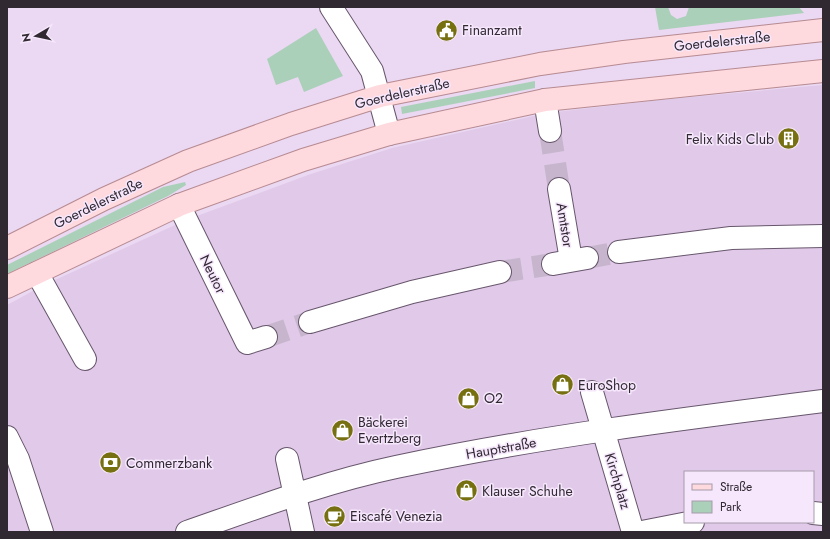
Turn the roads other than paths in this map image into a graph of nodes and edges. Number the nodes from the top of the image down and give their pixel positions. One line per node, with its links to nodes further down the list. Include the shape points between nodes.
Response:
1 (331, 7): 4 (street, via 372,71)
2 (823, 30): 4 (main road, Goerdelerstraße, via 540,64)
3 (823, 71): 5 (main road)
4 (380, 96): 7 (street); 11 (main road, Goerdelerstraße, via 291,124 188,161 104,199)
5 (545, 100): 6 (street); 7 (main road)
6 (550, 131)
7 (389, 134): 9 (main road, via 303,160)
8 (559, 189): 13 (street, Amtstor)
9 (179, 205): 15 (main road); 18 (street, Neutor)
10 (823, 236): 12 (street, via 731,238)
11 (7, 248)
12 (619, 252)
13 (570, 261)
14 (500, 272): 17 (street, via 412,292)
15 (37, 273): 16 (main road); 19 (street)
16 (7, 287)
17 (310, 322)
18 (257, 340)
19 (85, 359)
20 (592, 392): 22 (street)
21 (823, 400): 22 (street, Hauptstraße)
22 (603, 430): 25 (street, Hauptstraße, via 395,467); 30 (street, Kirchplatz)
23 (7, 437): 27 (street, via 18,459)
24 (287, 459): 25 (street)
25 (295, 494): 28 (street, Hauptstraße); 29 (street)
26 (688, 523): 31 (street)
27 (42, 532)
28 (188, 532)
29 (303, 532)
30 (633, 532)
31 (642, 532)

